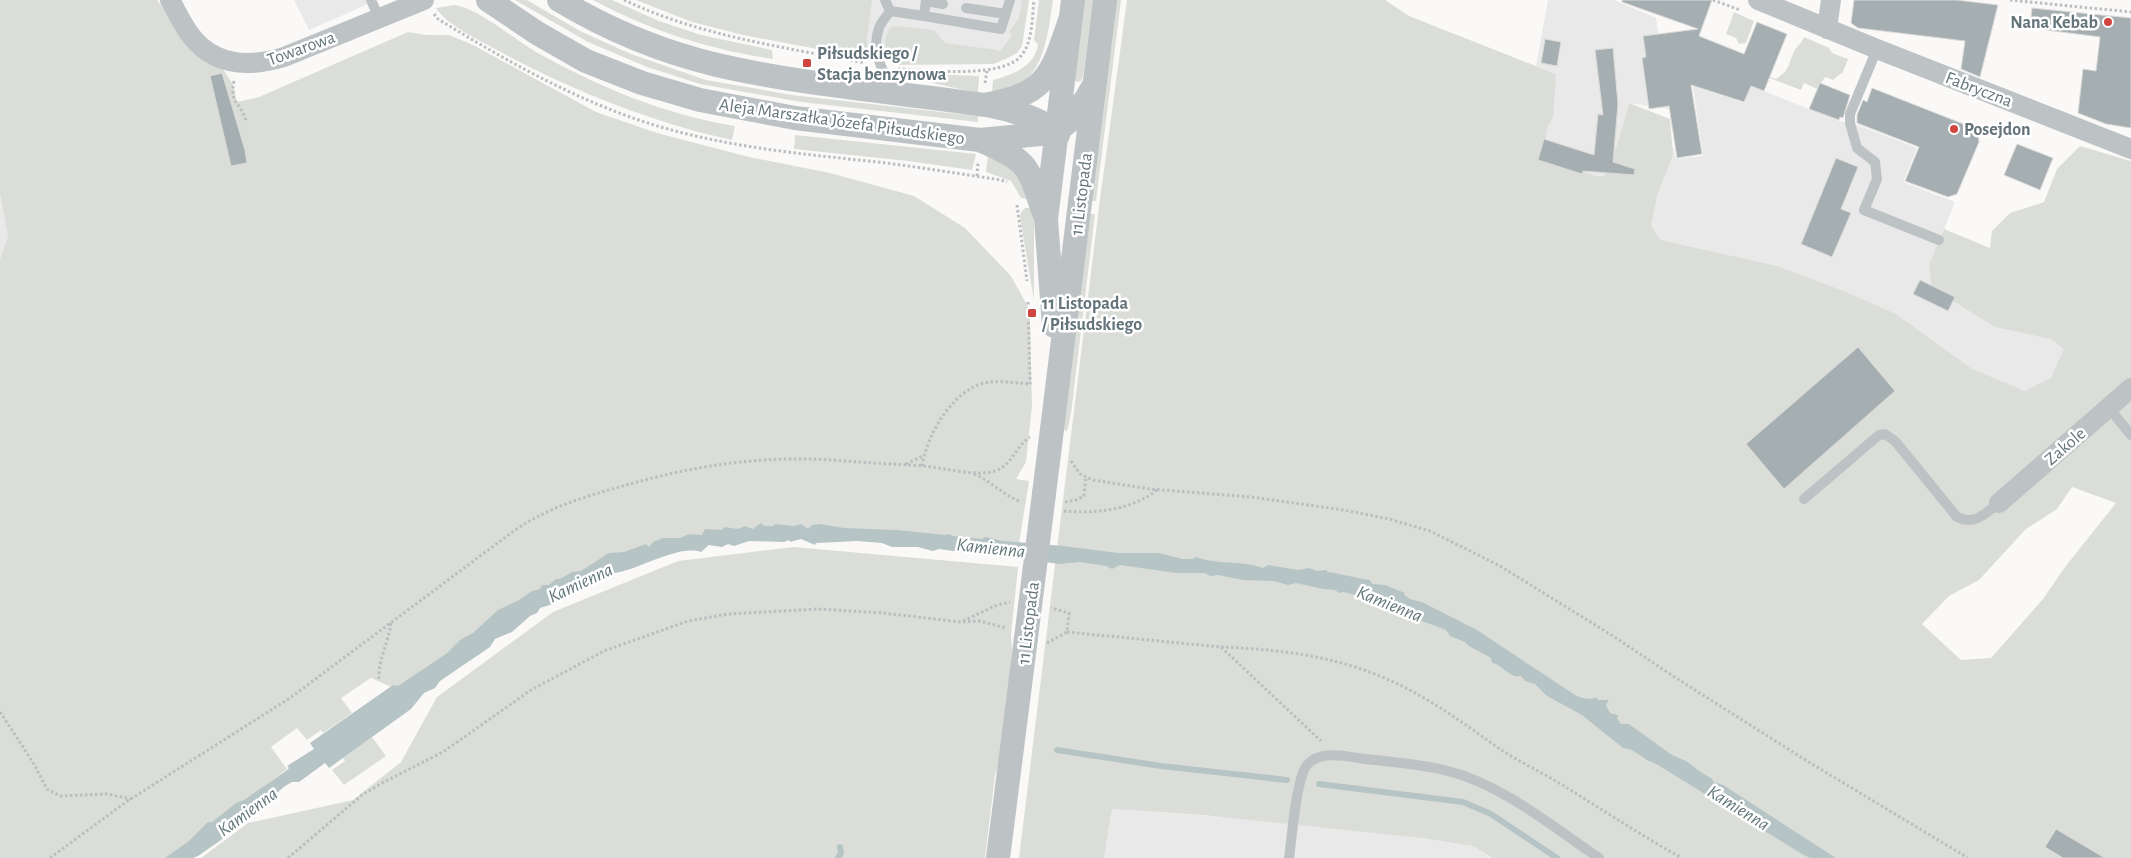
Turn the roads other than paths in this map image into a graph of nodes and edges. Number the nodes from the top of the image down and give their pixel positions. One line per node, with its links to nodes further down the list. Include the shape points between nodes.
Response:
1 (170, 0): 18 (street, Towarowa, via 198,43 225,59 246,64 284,57)
2 (371, 0): 18 (lane)
3 (424, 0): 18 (street, Towarowa)
4 (488, 0): 25 (street, Aleja Marszałka Józefa Piłsudskiego, via 586,62 700,100)
5 (559, 0): 22 (street, Aleja Marszałka Józefa Piłsudskiego, via 602,23 655,45 715,64 760,74)
6 (886, 0): 15 (lane)
7 (1010, 0): 16 (lane)
8 (1105, 0): 21 (street, 11 Listopada)
9 (1758, 0): 19 (street, Fabryczna)
10 (1831, 0): 19 (street)
11 (926, 1): 12 (lane); 17 (lane)
12 (943, 4)
13 (966, 8): 16 (lane)
14 (1072, 10): 23 (street, Aleja Marszałka Józefa Piłsudskiego, via 1056,62 1048,75 1026,94); 24 (street, 11 Listopada)
15 (890, 11): 17 (lane); 22 (lane, via 879,27 877,45 881,67)
16 (1006, 14): 17 (lane, via 1001,29)
17 (924, 16)
18 (379, 18)
19 (1827, 29): 20 (street, Fabryczna)
20 (1877, 49): 26 (street, Fabryczna); 29 (lane, via 1850,114 1857,148 1875,162 1877,179 1864,210)
21 (1094, 85): 24 (street, via 1076,113); 27 (street, 11 Listopada)
22 (898, 93): 23 (street, Aleja Marszałka Józefa Piłsudskiego)
23 (984, 105): 24 (street, via 1022,114)
24 (1056, 132): 25 (street, Aleja Marszałka Józefa Piłsudskiego); 27 (street, via 1071,165); 28 (street, 11 Listopada)
25 (979, 149): 28 (street, Aleja Marszałka Józefa Piłsudskiego, via 1011,153 1023,163 1031,174)
26 (2131, 149)
27 (1080, 197): 30 (street, 11 Listopada)
28 (1046, 219): 30 (street, 11 Listopada)
29 (1940, 240)
30 (1056, 388): 36 (street, 11 Listopada, bridge)
31 (2131, 388): 32 (street, Zakole)
32 (2109, 408): 33 (lane); 35 (street, Zakole)
33 (2131, 435)
34 (1804, 499): 35 (lane, via 1879,435 1885,434 1895,441 1957,517 1976,519)
35 (1999, 503)
36 (998, 858)
37 (1289, 858): 38 (lane, via 1299,789 1306,766 1322,756 1416,765 1467,776 1508,797)
38 (1600, 858)

